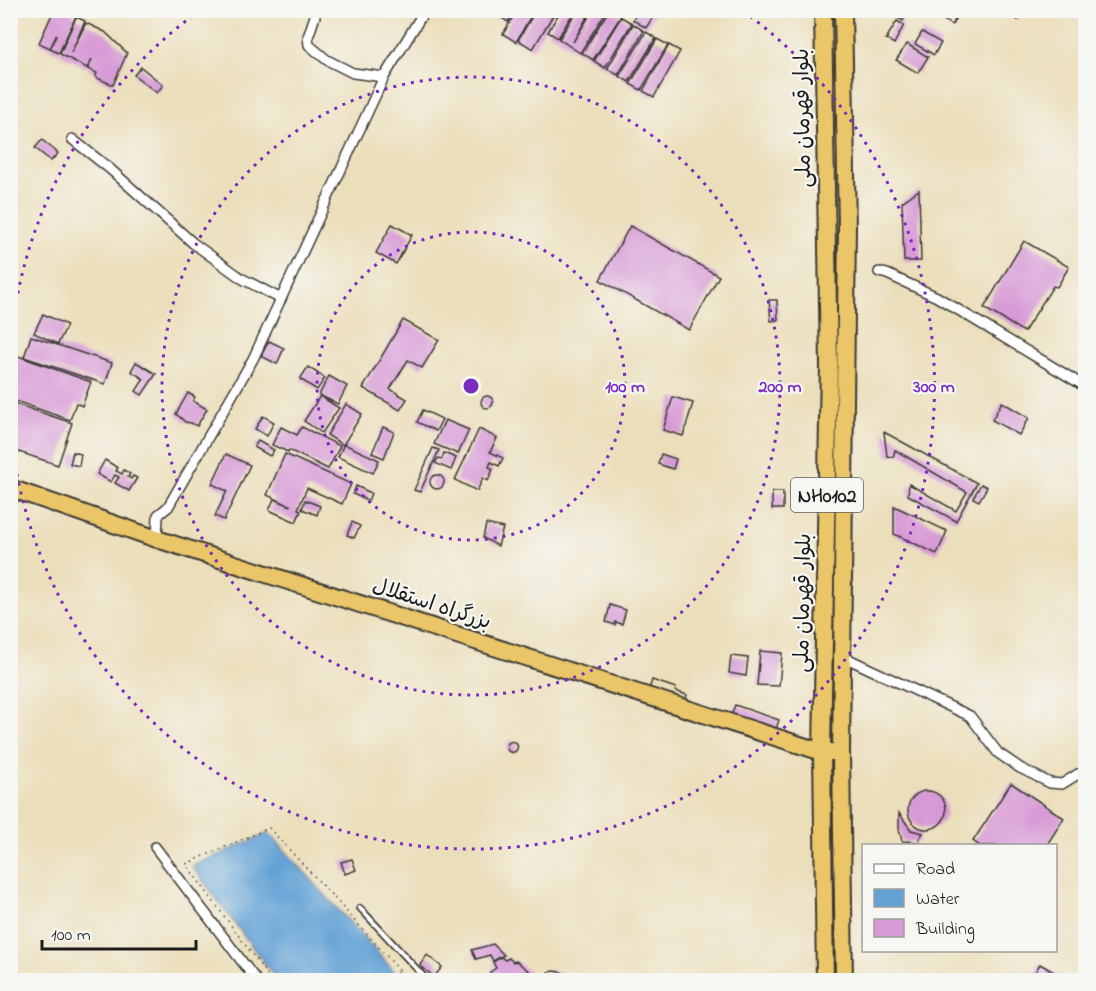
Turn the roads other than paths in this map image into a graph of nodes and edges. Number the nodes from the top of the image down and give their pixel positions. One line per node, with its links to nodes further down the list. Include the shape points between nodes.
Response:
1 (312, 10): 5 (street, via 315,16 309,45 353,73)
2 (425, 10): 5 (street)
3 (823, 10): 13 (highway, بلوار قهرمان ملی / NH0102, via 829,365)
4 (843, 10): 12 (highway, بلوار قهرمان ملی / NH0102, via 847,228)
5 (384, 77): 8 (street)
6 (72, 139): 8 (street, via 193,243 241,278)
7 (879, 272): 9 (street, via 937,297)
8 (281, 299): 11 (street, via 247,369 168,507 158,515)
9 (1086, 387)
10 (10, 488): 11 (highway, بزرگراه استقلال)
11 (157, 539): 13 (highway, بزرگراه استقلال)
12 (842, 656): 14 (highway, بلوار قهرمان ملی / NH0102); 15 (street, via 970,716 998,753 1050,783 1062,784)
13 (822, 752): 14 (highway, بزرگراه استقلال); 18 (highway, بلوار قهرمان ملی / NH0102)
14 (841, 753): 21 (highway, بلوار قهرمان ملی / NH0102)
15 (1086, 773)
16 (155, 847): 19 (street)
17 (360, 908): 20 (lane)
18 (825, 978)
19 (256, 981)
20 (427, 981)
21 (844, 981)

